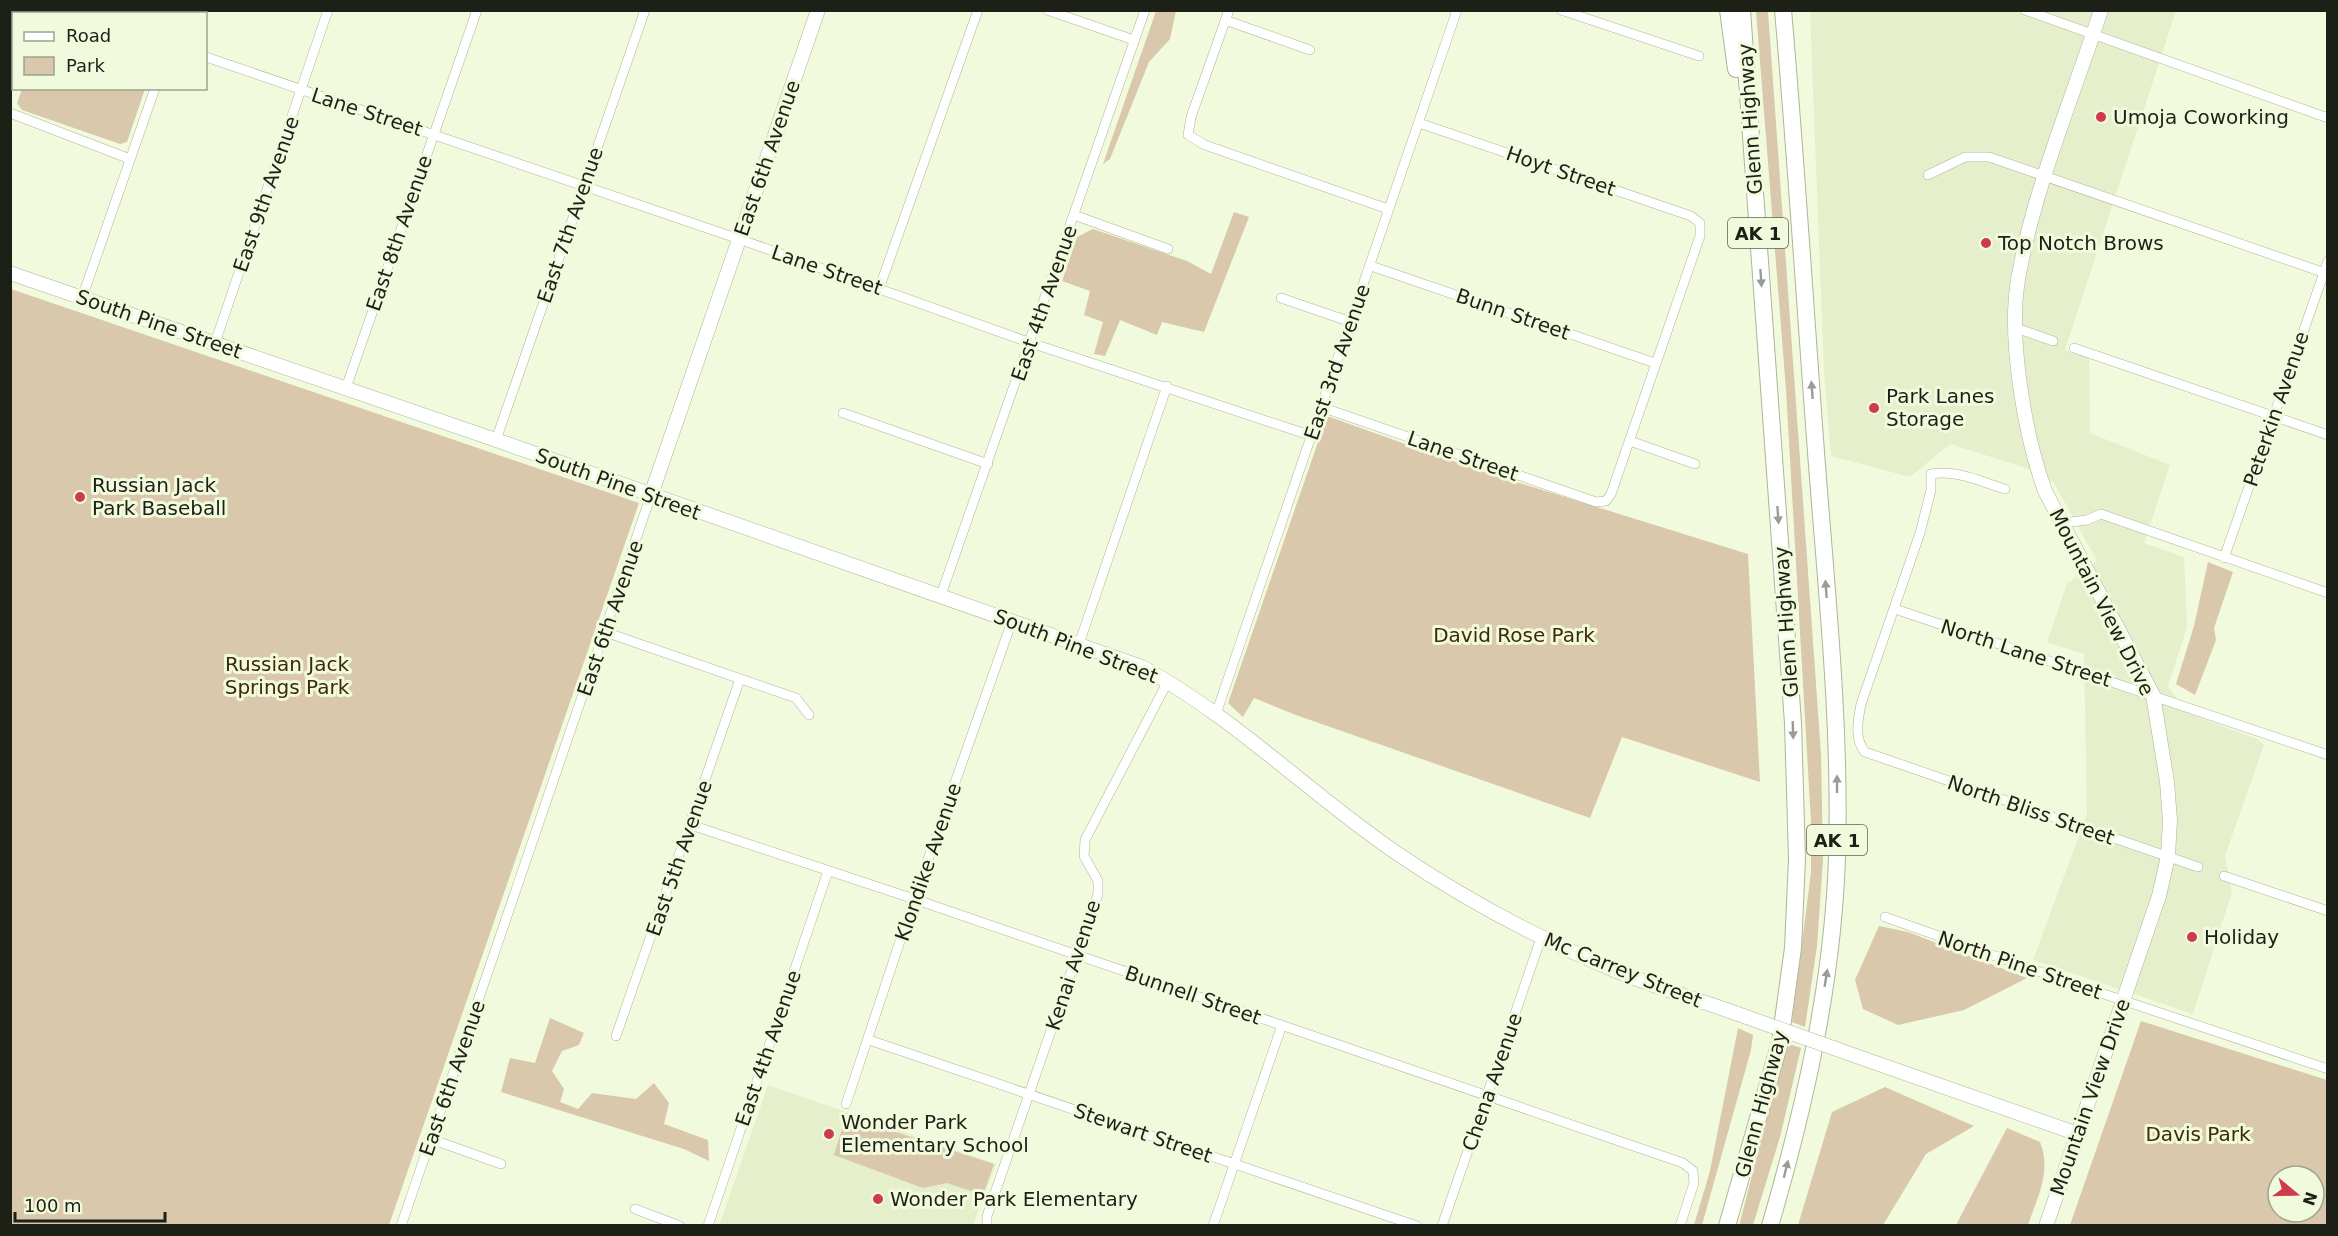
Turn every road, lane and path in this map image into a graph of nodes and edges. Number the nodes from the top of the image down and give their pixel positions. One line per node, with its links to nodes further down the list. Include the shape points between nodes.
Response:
1 (328, 10): 26 (street, East 9th Avenue)
2 (477, 10): 30 (street, East 8th Avenue)
3 (645, 10): 35 (street, East 7th Avenue)
4 (818, 10): 39 (street, East 6th Avenue)
5 (978, 10): 45 (street)
6 (1047, 10): 19 (street)
7 (1081, 10): 19 (street)
8 (1145, 10): 21 (street, East 4th Avenue)
9 (1229, 10): 18 (street)
10 (1457, 10): 29 (street, East 3rd Avenue)
11 (1561, 10): 23 (street)
12 (1728, 10): 34 (highway)
13 (1742, 10): 34 (highway, Glenn Highway / AK 1)
14 (1783, 10): 38 (highway, Glenn Highway / AK 1)
15 (1792, 10): 38 (highway)
16 (2025, 10): 20 (street)
17 (2101, 10): 20 (street, Mountain View Drive)
18 (1226, 20): 22 (street); 36 (street, via 1188,135 1205,145)
19 (1077, 21): 21 (street)
20 (2093, 35): 28 (street); 33 (street, Mountain View Drive)
21 (1134, 40): 37 (street, East 4th Avenue)
22 (1310, 50)
23 (1699, 56)
24 (207, 57): 26 (street, Lane Street)
25 (154, 90): 31 (street)
26 (301, 90): 30 (street, Lane Street); 51 (street, East 9th Avenue)
27 (10, 113): 31 (street)
28 (2328, 117)
29 (1419, 123): 36 (street, East 3rd Avenue); 54 (street, Hoyt Street, via 1691,216 1700,224 1700,236)
30 (433, 134): 35 (street, Lane Street); 56 (street, East 8th Avenue)
31 (130, 159): 46 (street)
32 (1928, 175): 33 (street, via 1952,161 1978,155)
33 (2046, 177): 44 (street); 49 (street, Mountain View Drive, via 2027,237 2018,283)
34 (1754, 182): 113 (highway, Glenn Highway / AK 1, one-way to 113, via 1793,723 1797,859 1793,948 1780,1042)
35 (584, 187): 39 (street, Lane Street); 62 (street, East 7th Avenue)
36 (1388, 209): 42 (street, East 3rd Avenue)
37 (1074, 215): 40 (street); 52 (street, East 4th Avenue)
38 (1801, 218): 114 (highway, Glenn Highway / AK 1, one-way to 38, via 1812,1062 1828,964 1837,858 1836,713)
39 (739, 239): 45 (street, Lane Street); 67 (street, East 6th Avenue)
40 (1168, 249)
41 (2328, 261): 44 (street, Peterkin Avenue)
42 (1371, 266): 48 (street, East 3rd Avenue); 54 (street, Bunn Street)
43 (10, 273): 46 (street, South Pine Street)
44 (2325, 274): 59 (street, Peterkin Avenue)
45 (879, 289): 52 (street, Lane Street)
46 (82, 298): 51 (street, South Pine Street)
47 (1281, 298): 48 (street)
48 (1351, 322): 57 (street, East 3rd Avenue)
49 (2016, 328): 50 (street); 68 (street, Mountain View Drive, via 2029,441 2045,491)
50 (2053, 341)
51 (215, 343): 56 (street, South Pine Street)
52 (1031, 343): 55 (street, Lane Street); 64 (street, East 4th Avenue)
53 (2074, 348): 59 (street)
54 (1655, 363): 63 (street)
55 (1167, 386): 61 (street, Lane Street); 75 (street)
56 (346, 388): 62 (street, South Pine Street)
57 (1321, 407): 61 (street, East 3rd Avenue); 63 (street, Lane Street, via 1596,502 1606,501)
58 (843, 413): 64 (street)
59 (2274, 417): 60 (street); 69 (street, Peterkin Avenue)
60 (2328, 435)
61 (1312, 436): 79 (street, East 3rd Avenue)
62 (496, 440): 67 (street, South Pine Street)
63 (1630, 441): 65 (street)
64 (988, 464): 71 (street, East 4th Avenue)
65 (1695, 464)
66 (2005, 489): 72 (street, via 1953,474 1931,474 1929,502)
67 (651, 495): 71 (street, South Pine Street); 74 (street, East 6th Avenue)
68 (2063, 524): 69 (street, via 2101,514); 78 (street, Mountain View Drive)
69 (2224, 558): 70 (street)
70 (2328, 593)
71 (941, 595): 73 (street, South Pine Street)
72 (1895, 609): 78 (street, North Lane Street); 83 (street, North Bliss Street, via 1859,710 1858,740 1865,752)
73 (1012, 621): 75 (street, South Pine Street); 87 (street, Klondike Avenue)
74 (605, 632): 76 (street); 101 (street, East 6th Avenue)
75 (1079, 644): 77 (street, South Pine Street)
76 (740, 679): 80 (street, via 796,698); 82 (street, East 5th Avenue)
77 (1168, 681): 79 (street, South Pine Street); 91 (street, Kenai Avenue, via 1085,840 1084,856 1098,881 1098,894)
78 (2153, 695): 81 (street, North Lane Street); 83 (street, Mountain View Drive, via 2167,782)
79 (1216, 714): 90 (street, Mc Carrey Street, via 1392,850 1461,896)
80 (809, 715)
81 (2328, 754)
82 (691, 825): 85 (street, Bunnell Street); 94 (street, East 5th Avenue)
83 (2168, 856): 84 (street, North Bliss Street); 92 (street, Mountain View Drive, via 2159,896)
84 (2198, 867)
85 (828, 871): 87 (street, Bunnell Street); 107 (street, East 4th Avenue)
86 (2224, 876): 88 (street)
87 (914, 899): 91 (street, Bunnell Street); 95 (street, Klondike Avenue)
88 (2328, 911)
89 (1885, 917): 92 (street, North Pine Street)
90 (1541, 938): 98 (street, Chena Avenue); 100 (street, Mc Carrey Street, bridge, via 1616,971)
91 (1076, 955): 93 (street, Bunnell Street); 97 (street, Kenai Avenue)
92 (2123, 1001): 96 (street, North Pine Street); 100 (street, Mountain View Drive)
93 (1282, 1025): 98 (street, Bunnell Street); 103 (street)
94 (616, 1036)
95 (869, 1040): 97 (street, Stewart Street); 99 (street, Klondike Avenue)
96 (2328, 1069)
97 (1030, 1094): 103 (street, Stewart Street); 108 (street, Kenai Avenue, via 987,1216)
98 (1488, 1095): 111 (street, Chena Avenue); 112 (street, Bunnell Street, via 1683,1163 1693,1171 1694,1183)
99 (846, 1104)
100 (2078, 1134): 115 (street, Mountain View Drive)
101 (431, 1139): 102 (street); 105 (street, East 6th Avenue)
102 (501, 1164)
103 (1235, 1164): 109 (street); 110 (street, Stewart Street)
104 (635, 1209): 106 (street)
105 (401, 1226)
106 (680, 1226)
107 (708, 1226)
108 (987, 1226)
109 (1213, 1226)
110 (1417, 1226)
111 (1442, 1226)
112 (1680, 1226)
113 (1727, 1226)
114 (1770, 1226)
115 (2046, 1226)

